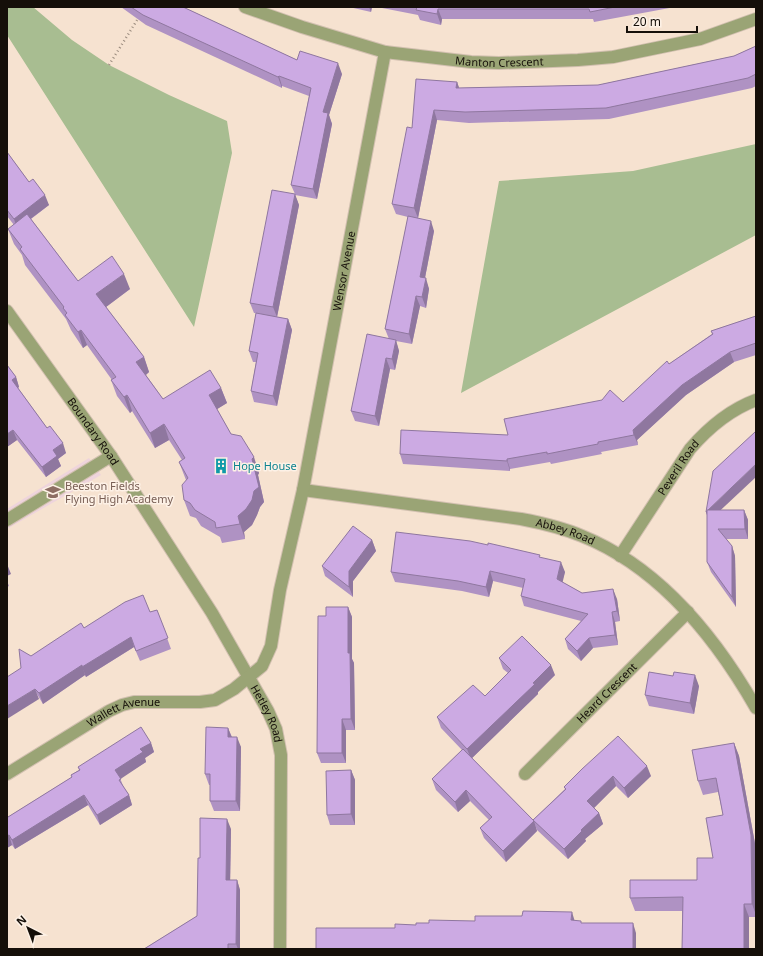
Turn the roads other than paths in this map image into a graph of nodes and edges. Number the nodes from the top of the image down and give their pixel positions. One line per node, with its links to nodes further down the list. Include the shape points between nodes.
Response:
1 (245, 7): 3 (street, Manton Crescent)
2 (756, 19): 3 (street, Manton Crescent, via 700,39 578,60 492,63)
3 (386, 52): 7 (street, Wensor Avenue)
4 (7, 312): 6 (street, Boundary Road)
5 (756, 400): 9 (street, Peveril Road, via 727,414 690,448)
6 (110, 456): 8 (street); 11 (street, Boundary Road, via 212,613)
7 (303, 490): 9 (street, Abbey Road, via 545,524 583,536); 11 (street, Hetley Road, via 280,590 271,646 262,666)
8 (7, 520)
9 (620, 556): 10 (street, Abbey Road, via 657,582)
10 (688, 612): 12 (street, Abbey Road, via 740,680); 14 (street, Heard Crescent)
11 (249, 677): 13 (street, Wallett Avenue, via 215,700 134,702 122,705); 15 (street, Hetley Road, via 276,729 281,755)
12 (756, 708)
13 (7, 774)
14 (525, 774)
15 (280, 949)

